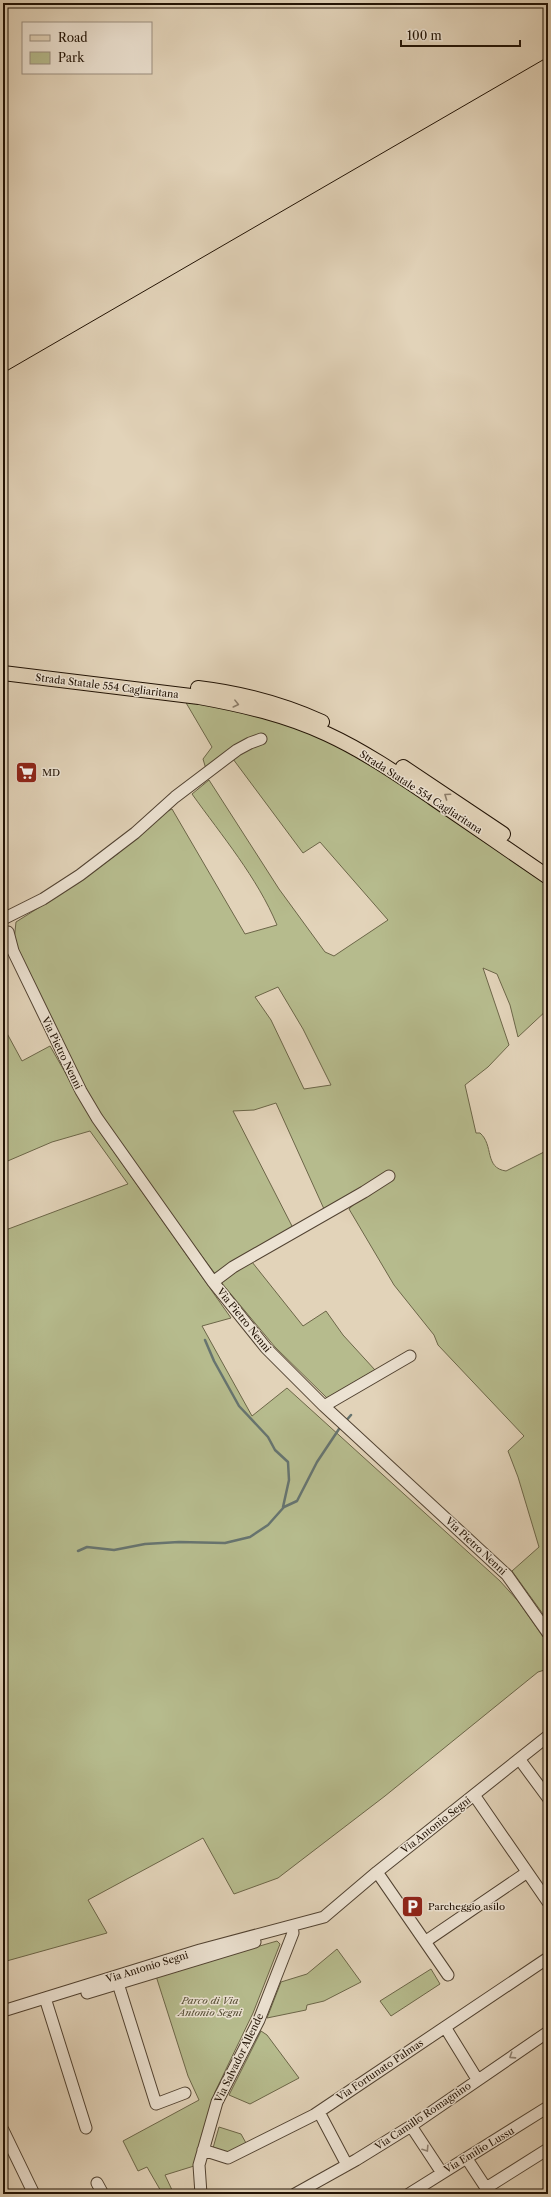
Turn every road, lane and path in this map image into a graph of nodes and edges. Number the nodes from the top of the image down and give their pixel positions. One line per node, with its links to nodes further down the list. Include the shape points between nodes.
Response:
1 (3, 664): 4 (main road, Strada Statale 554 Cagliaritana, one-way to 1, via 426,781 360,740 297,711 231,692)
2 (3, 673): 5 (main road, Strada Statale 554 Cagliaritana, one-way to 5, via 199,697 284,717 327,734 365,754)
3 (261, 739): 6 (street, via 237,750 175,796 135,832 80,875 25,908)
4 (548, 865)
5 (548, 877)
6 (5, 927): 8 (street, Via Pietro Nenni)
7 (3, 943): 8 (street, Via Pietro Nenni)
8 (13, 951): 10 (street, Via Pietro Nenni, via 81,1092)
9 (389, 1176): 10 (street, via 232,1268)
10 (213, 1282): 12 (street, Via Pietro Nenni, via 266,1348)
11 (410, 1356): 12 (street)
12 (324, 1406): 13 (street, Via Pietro Nenni, via 507,1575)
13 (548, 1633)
14 (548, 1736): 15 (street, Via Antonio Segni)
15 (520, 1760): 16 (street, Via Antonio Segni); 17 (street)
16 (474, 1795): 18 (street, Via Antonio Segni); 19 (street)
17 (548, 1798)
18 (377, 1872): 21 (street, Via Antonio Segni, via 324,1917); 22 (street)
19 (526, 1873): 20 (street); 22 (street)
20 (548, 1902)
21 (292, 1926): 25 (street, Via Antonio Segni, via 200,1950); 39 (street, Via Salvador Allende, via 294,1933 259,2020 218,2102)
22 (426, 1941): 24 (street)
23 (548, 1958): 29 (street, Via Fortunato Palmas)
24 (448, 1975)
25 (117, 1980): 26 (street, Via Antonio Segni); 32 (street, Via Antonio Segni, via 156,2104)
26 (47, 2001): 27 (street, Via Antonio Segni); 28 (street, Via Antonio Segni); 36 (street)
27 (3, 2011)
28 (3, 2019)
29 (445, 2027): 31 (street); 34 (street, Via Fortunato Palmas)
30 (547, 2036): 31 (street, Via Camillo Romagnino, one-way to 31)
31 (477, 2079): 35 (street, Via Camillo Romagnino)
32 (185, 2093)
33 (548, 2107): 40 (street, Via Emilio Lussu)
34 (319, 2112): 39 (street, Via Fortunato Palmas, via 228,2158); 41 (street)
35 (411, 2126): 41 (street, Via Camillo Romagnino); 42 (street, one-way to 42)
36 (86, 2128)
37 (3, 2130): 45 (street)
38 (548, 2149): 44 (street)
39 (203, 2150): 47 (street, Via Salvador Allende, via 199,2165)
40 (467, 2159): 42 (street, Via Emilio Lussu); 44 (street)
41 (347, 2165): 48 (street, Via Camillo Romagnino)
42 (442, 2173): 49 (street, Via Emilio Lussu)
43 (97, 2183): 46 (street)
44 (488, 2191)
45 (34, 2194)
46 (103, 2194)
47 (201, 2194)
48 (295, 2194)
49 (410, 2194)

